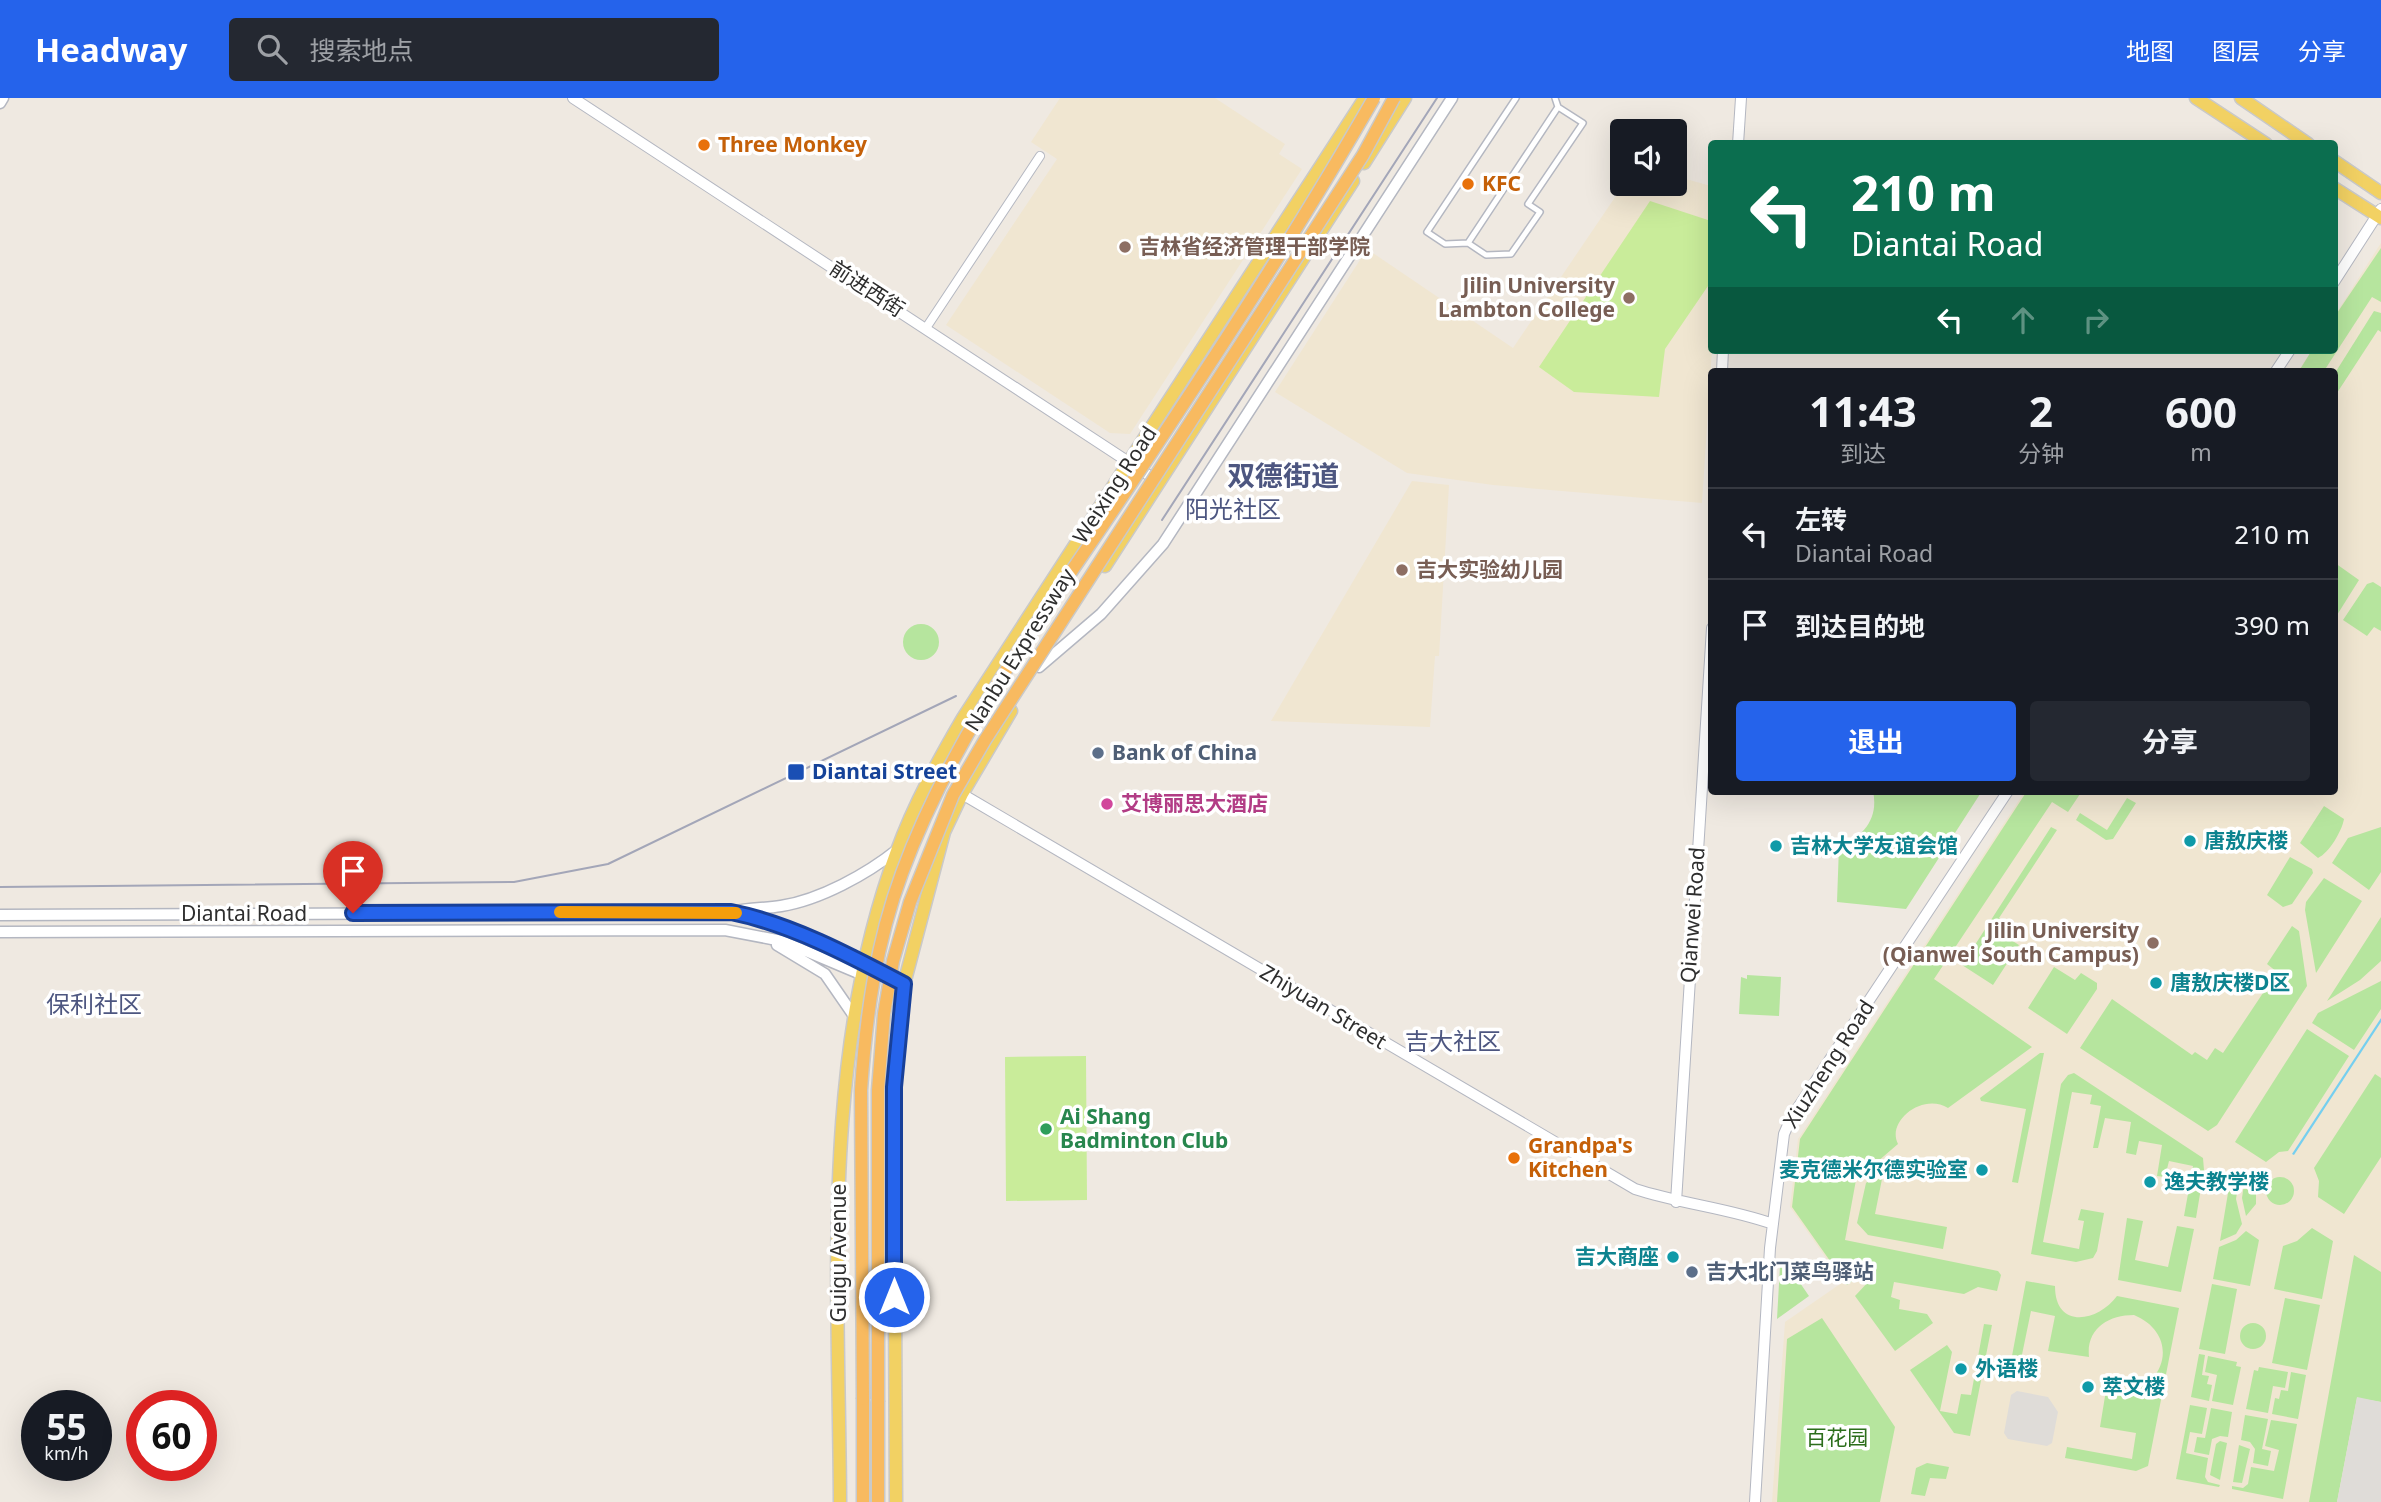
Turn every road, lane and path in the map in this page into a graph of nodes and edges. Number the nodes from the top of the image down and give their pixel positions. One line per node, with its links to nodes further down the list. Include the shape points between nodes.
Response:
1 (3, 98): 14 (main road)
2 (573, 98): 27 (street, 前进西街)
3 (1365, 98): 28 (main road, Weixing Road)
4 (1374, 98): 45 (highway, Nanbu Expressway, bridge, via 1160,439 969,731 901,876 868,1004 860,1090)
5 (1397, 98): 46 (highway, Nanbu Expressway, bridge, via 985,740 953,795 932,844 893,961 881,1049)
6 (1405, 98): 25 (main road, Weixing Road)
7 (1414, 98): 25 (main road)
8 (1452, 98): 30 (main road, Weixing Road, via 1163,544 1101,614)
9 (1516, 98): 24 (street, via 1427,232 1445,244)
10 (1555, 98): 15 (street)
11 (1741, 98): 16 (street)
12 (2196, 98): 17 (main road)
13 (2241, 98): 18 (main road)
14 (0, 103)
15 (1558, 107): 24 (street); 24 (street, via 1583,123 1528,204 1539,212 1511,254 1486,255)
16 (1738, 140)
17 (2260, 140)
18 (2302, 140)
19 (1040, 156): 27 (street)
20 (2338, 164): 22 (main road)
21 (2338, 190): 23 (main road)
22 (2381, 193)
23 (2380, 214): 26 (street)
24 (1468, 243)
25 (1301, 265): 29 (main road, Weixing Road)
26 (2338, 276)
27 (926, 328): 28 (street, 前进西街)
28 (1130, 464): 29 (street, 前进西街); 34 (main road, Weixing Road, via 963,718 930,775)
29 (1159, 483): 30 (main road, Weixing Road)
30 (1039, 667): 32 (main road, Weixing Road)
31 (1708, 692): 42 (street, Qianwei Road)
32 (962, 794): 40 (main road, Weixing Road, via 932,870); 42 (street, Zhiyuan Street, via 1577,1158 1636,1189)
33 (2005, 795): 43 (street, Xiuzheng Road, via 1791,1118 1780,1153)
34 (897, 850): 35 (main road, via 856,878 784,906); 39 (main road, Weixing Road)
35 (731, 912): 36 (main road, Diantai Road); 39 (main road, Diantai Road, via 780,927)
36 (0, 915)
37 (0, 932): 38 (main road, Diantai Road)
38 (753, 933): 39 (main road, Diantai Road); 41 (main road, via 825,974)
39 (865, 970): 40 (main road, Diantai Road); 41 (main road, Guigu Avenue)
40 (904, 984): 47 (main road, via 894,1087)
41 (855, 1016): 44 (main road, Guigu Avenue, via 838,1170)
42 (1676, 1202): 43 (street, Zhiyuan Street)
43 (1773, 1224): 48 (street, Xiuzheng Road)
44 (840, 1502)
45 (863, 1502)
46 (878, 1502)
47 (896, 1502)
48 (1755, 1502)

